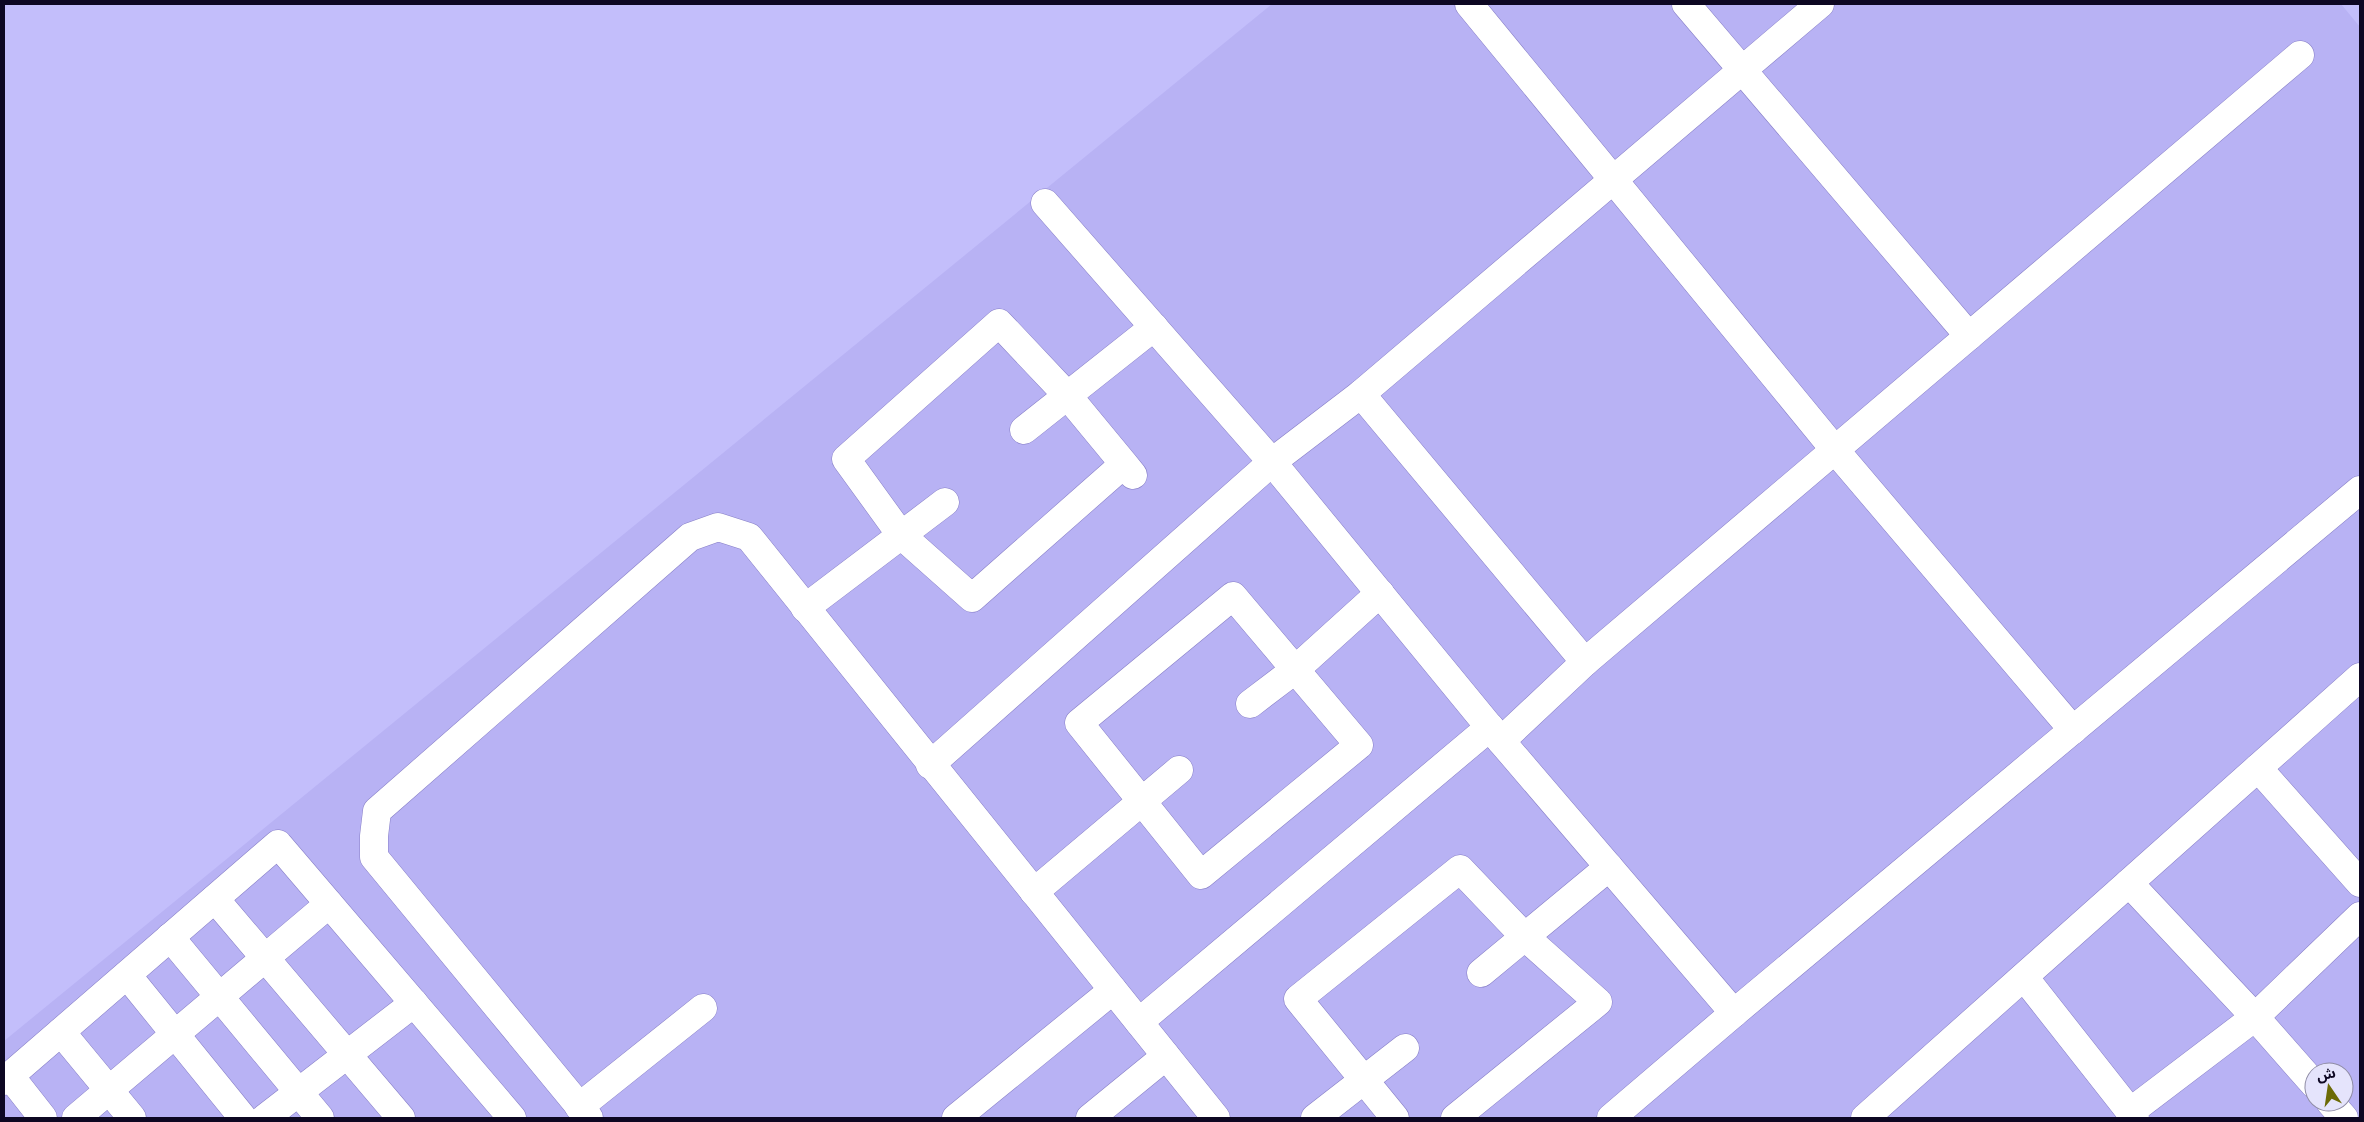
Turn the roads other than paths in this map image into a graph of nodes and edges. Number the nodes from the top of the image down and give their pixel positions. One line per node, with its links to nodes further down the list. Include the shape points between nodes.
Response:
1 (1468, 4): 6 (lane)
2 (1686, 4): 5 (lane)
3 (1816, 5): 5 (lane)
4 (2300, 55): 9 (lane)
5 (1743, 69): 6 (lane); 9 (lane)
6 (1613, 180): 10 (lane); 13 (lane)
7 (1045, 203): 8 (lane)
8 (1154, 327): 11 (lane); 14 (lane)
9 (1969, 336): 13 (lane)
10 (1361, 394): 14 (lane); 20 (lane)
11 (1067, 395): 12 (lane); 17 (lane, via 1128,469 972,598); 17 (lane, via 999,324 846,459)
12 (1024, 430)
13 (1835, 450): 20 (lane); 24 (lane)
14 (1272, 462): 18 (lane); 26 (lane)
15 (2360, 490): 24 (lane)
16 (945, 502): 17 (lane)
17 (901, 535): 19 (lane)
18 (1380, 593): 21 (lane); 25 (lane)
19 (805, 608): 26 (lane); 60 (lane, via 749,537 718,527 690,537 377,811 374,856)
20 (1585, 662): 25 (lane)
21 (1296, 670): 23 (lane); 29 (lane, via 1359,746 1201,875); 29 (lane, via 1233,596 1079,723)
22 (2360, 677): 27 (lane)
23 (1250, 704)
24 (2073, 730): 47 (lane)
25 (1496, 734): 30 (lane); 49 (lane)
26 (930, 765): 33 (lane)
27 (2258, 768): 31 (lane); 32 (lane)
28 (1179, 770): 29 (lane)
29 (1143, 802): 33 (lane)
30 (1608, 867): 37 (lane); 47 (lane)
31 (2360, 882)
32 (2129, 883): 42 (lane); 48 (lane)
33 (1034, 892): 43 (lane)
34 (215, 899): 35 (lane, via 278,844); 38 (lane); 39 (lane)
35 (329, 904): 39 (lane); 45 (lane)
36 (2360, 916): 48 (lane)
37 (1524, 936): 40 (lane); 57 (lane, via 1460,869 1298,999); 75 (lane, via 1598,1002)
38 (170, 937): 41 (lane); 44 (lane)
39 (264, 958): 44 (lane); 53 (lane)
40 (1481, 973)
41 (127, 975): 50 (lane); 51 (lane)
42 (2024, 977): 61 (lane); 77 (lane)
43 (1113, 990): 49 (lane); 70 (lane)
44 (220, 998): 51 (lane); 59 (lane)
45 (414, 1003): 53 (lane); 69 (lane)
46 (703, 1008): 60 (lane)
47 (1734, 1013): 76 (lane)
48 (2255, 1017): 55 (lane); 61 (lane)
49 (1139, 1022): 54 (lane)
50 (61, 1032): 56 (lane); 58 (lane)
51 (176, 1035): 58 (lane); 65 (lane)
52 (1405, 1048): 57 (lane)
53 (347, 1055): 59 (lane); 68 (lane)
54 (1166, 1056): 71 (lane); 72 (lane)
55 (2304, 1073)
56 (7, 1079): 62 (lane)
57 (1363, 1081): 73 (lane); 74 (lane)
58 (110, 1091): 63 (lane); 64 (lane)
59 (299, 1092): 66 (lane); 67 (lane)
60 (584, 1112)
61 (2133, 1115)
62 (43, 1118)
63 (76, 1118)
64 (132, 1118)
65 (243, 1118)
66 (265, 1118)
67 (320, 1118)
68 (401, 1118)
69 (512, 1118)
70 (956, 1118)
71 (1090, 1118)
72 (1216, 1118)
73 (1315, 1118)
74 (1395, 1118)
75 (1455, 1118)
76 (1611, 1118)
77 (1865, 1118)

